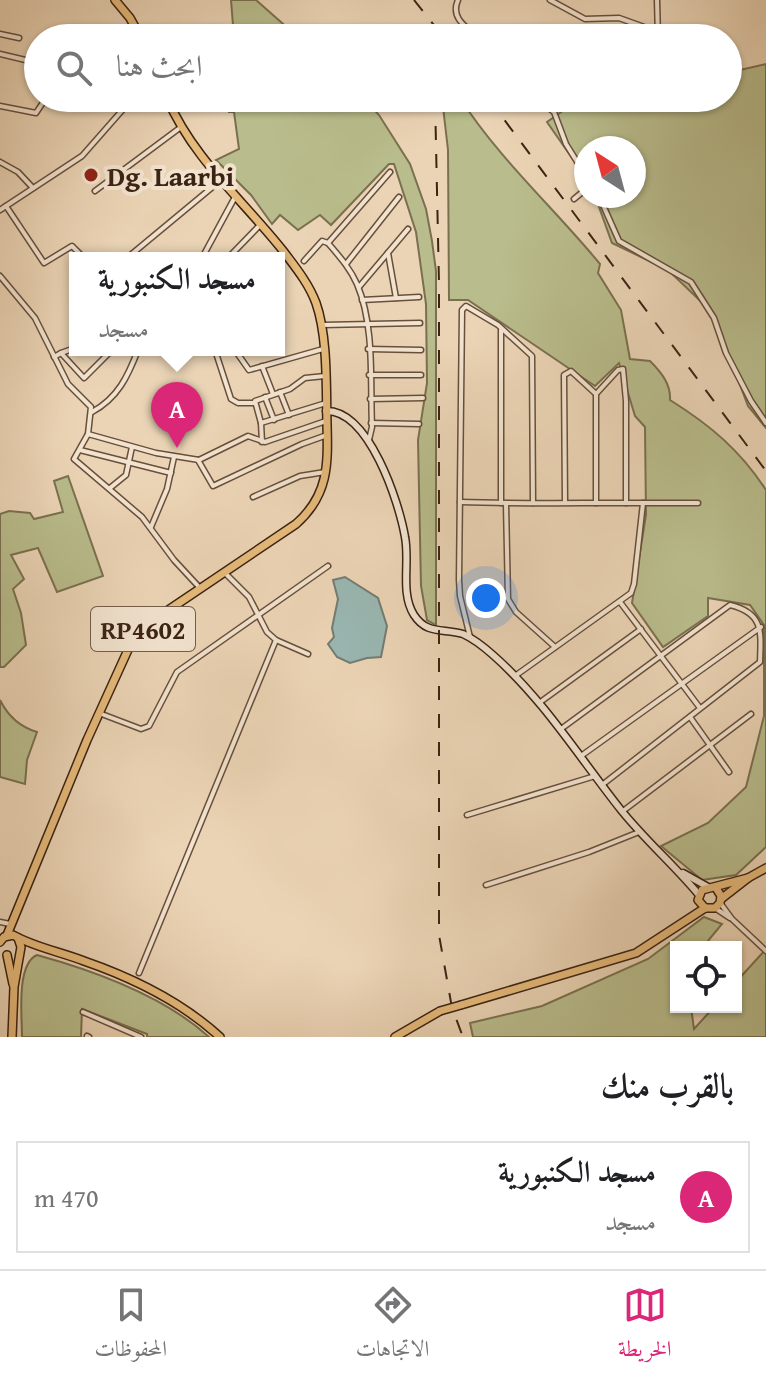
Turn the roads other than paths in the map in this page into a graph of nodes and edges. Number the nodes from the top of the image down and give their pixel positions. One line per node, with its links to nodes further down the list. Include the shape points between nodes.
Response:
1 (115, 0): 5 (main road)
2 (458, 0): 6 (street, via 456,17)
3 (550, 0): 7 (street, via 585,19 619,18)
4 (657, 0): 8 (street)
5 (133, 24)
6 (464, 24)
7 (633, 24)
8 (658, 24)
9 (0, 34): 10 (street)
10 (19, 38)
11 (0, 54): 12 (street)
12 (24, 60)
13 (0, 106): 14 (street)
14 (24, 111)
15 (119, 112): 23 (street, via 87,151)
16 (174, 112): 18 (main road, RP4602)
17 (554, 112): 19 (street)
18 (181, 127): 22 (main road, RP4602); 24 (street)
19 (574, 157)
20 (0, 162): 23 (street)
21 (390, 172): 32 (street)
22 (221, 180): 25 (main road, RP4602); 34 (street)
23 (33, 188): 27 (street)
24 (95, 191)
25 (235, 196): 30 (main road, RP4602); 35 (street)
26 (399, 197): 41 (street)
27 (6, 206): 29 (street); 33 (street, via 44,263 73,246)
28 (604, 208): 79 (street, via 619,241 691,282)
29 (0, 210)
30 (261, 224): 36 (street); 37 (main road, RP4602)
31 (408, 229): 38 (street)
32 (328, 243): 40 (street, via 322,241); 41 (street)
33 (78, 252)
34 (134, 252)
35 (207, 252)
36 (234, 252)
37 (282, 252)
38 (388, 253): 43 (street); 45 (street)
39 (285, 256): 49 (main road, RP4602, via 310,290)
40 (304, 261)
41 (346, 264): 43 (street)
42 (0, 276): 60 (street, via 35,318)
43 (359, 287): 46 (street)
44 (419, 297): 45 (street)
45 (397, 298): 46 (street)
46 (361, 300): 47 (street)
47 (366, 323): 48 (street); 49 (street); 52 (street)
48 (420, 323)
49 (321, 325): 51 (main road, RP4602)
50 (501, 328): 94 (street, via 469,306 462,310); 95 (street, via 532,356); 101 (street)
51 (323, 349): 61 (street); 64 (main road, RP4602)
52 (368, 349): 54 (street); 62 (street)
53 (69, 350): 55 (street)
54 (421, 350)
55 (61, 353): 56 (street, via 84,378); 60 (street)
56 (106, 356)
57 (135, 356): 73 (street, via 123,385)
58 (217, 356): 71 (street, via 231,399)
59 (239, 356): 61 (street, via 248,370)
60 (54, 357): 73 (street)
61 (262, 366): 66 (street)
62 (369, 375): 63 (street); 70 (street)
63 (421, 375)
64 (325, 376): 65 (street, via 305,378); 72 (main road, RP4602)
65 (280, 392): 66 (street); 74 (street)
66 (273, 394): 68 (street)
67 (596, 394): 96 (street, via 571,371 566,373); 97 (street); 98 (street, via 624,370)
68 (265, 397): 71 (street); 75 (street)
69 (423, 398): 70 (street)
70 (370, 399): 78 (street)
71 (254, 403): 77 (street)
72 (326, 407): 74 (street); 76 (main road, RP4602); 83 (main road, via 344,413)
73 (92, 412): 81 (street)
74 (289, 415): 75 (street)
75 (274, 420): 77 (street)
76 (327, 421): 82 (main road, RP4602); 84 (street)
77 (261, 423): 84 (street)
78 (371, 423): 80 (street); 83 (street)
79 (766, 423)
80 (419, 424)
81 (88, 434): 85 (street); 86 (street)
82 (327, 435): 88 (street, via 213,486); 90 (main road, RP4602)
83 (368, 441): 110 (main road, via 403,527 413,613 426,629)
84 (262, 442): 88 (street, via 250,435)
85 (132, 446): 87 (street); 89 (street)
86 (79, 450): 89 (street); 92 (street, via 74,459)
87 (174, 457): 88 (street); 91 (street)
88 (198, 460)
89 (128, 462): 91 (street); 92 (street, via 124,477)
90 (327, 472): 93 (street, via 300,476); 104 (main road, RP4602, via 302,519)
91 (171, 473): 102 (street)
92 (110, 488): 102 (street)
93 (253, 497)
94 (460, 502): 101 (street); 110 (street, via 460,596)
95 (533, 503): 96 (street); 101 (street)
96 (565, 503): 97 (street)
97 (596, 503): 98 (street)
98 (626, 503): 99 (street)
99 (643, 503): 100 (street); 106 (street, via 634,584)
100 (698, 503)
101 (503, 504): 112 (street, via 508,599)
102 (151, 527): 105 (street)
103 (328, 566): 107 (street)
104 (225, 573): 105 (main road, RP4602); 107 (street)
105 (201, 589): 119 (main road, RP4602, via 132,641)
106 (620, 602): 109 (street); 112 (street)
107 (259, 614): 111 (street); 119 (street, via 177,672 149,726 141,729)
108 (761, 627): 114 (street, via 746,609 730,605); 116 (street); 118 (street, via 760,662)
109 (641, 629): 114 (street); 117 (street)
110 (470, 638): 115 (main road)
111 (276, 640): 113 (street); 144 (street)
112 (555, 647): 115 (street)
113 (308, 654)
114 (661, 658): 116 (street); 122 (street)
115 (515, 676): 117 (main road)
116 (682, 686): 118 (street); 124 (street)
117 (539, 703): 122 (main road)
118 (701, 708): 121 (street)
119 (99, 713): 140 (main road, RP4602)
120 (751, 714): 123 (street)
121 (690, 717): 123 (street); 127 (street)
122 (560, 730): 124 (main road)
123 (710, 745): 125 (street); 128 (street)
124 (581, 756): 126 (main road)
125 (729, 772)
126 (595, 776): 127 (main road); 129 (street)
127 (602, 785): 128 (main road)
128 (623, 812): 130 (main road)
129 (467, 815)
130 (639, 832): 132 (main road); 134 (street)
131 (766, 868): 133 (main road)
132 (680, 871): 135 (main road); 136 (main road)
133 (748, 878): 135 (main road); 137 (main road)
134 (486, 885)
135 (712, 887): 136 (main road); 137 (main road)
136 (698, 898): 138 (main road); 139 (main road)
137 (719, 904): 138 (main road); 143 (street)
138 (705, 908): 139 (main road)
139 (685, 920): 149 (main road, bridge, via 636,953 440,1011)
140 (12, 921): 141 (street); 142 (main road, RP4602)
141 (0, 922)
142 (7, 945): 146 (main road, RP4602, via 14,987); 148 (main road, via 46,948 86,961 166,997)
143 (766, 951)
144 (139, 973)
145 (83, 1012): 147 (street)
146 (12, 1037)
147 (141, 1037)
148 (220, 1037)
149 (395, 1037)

